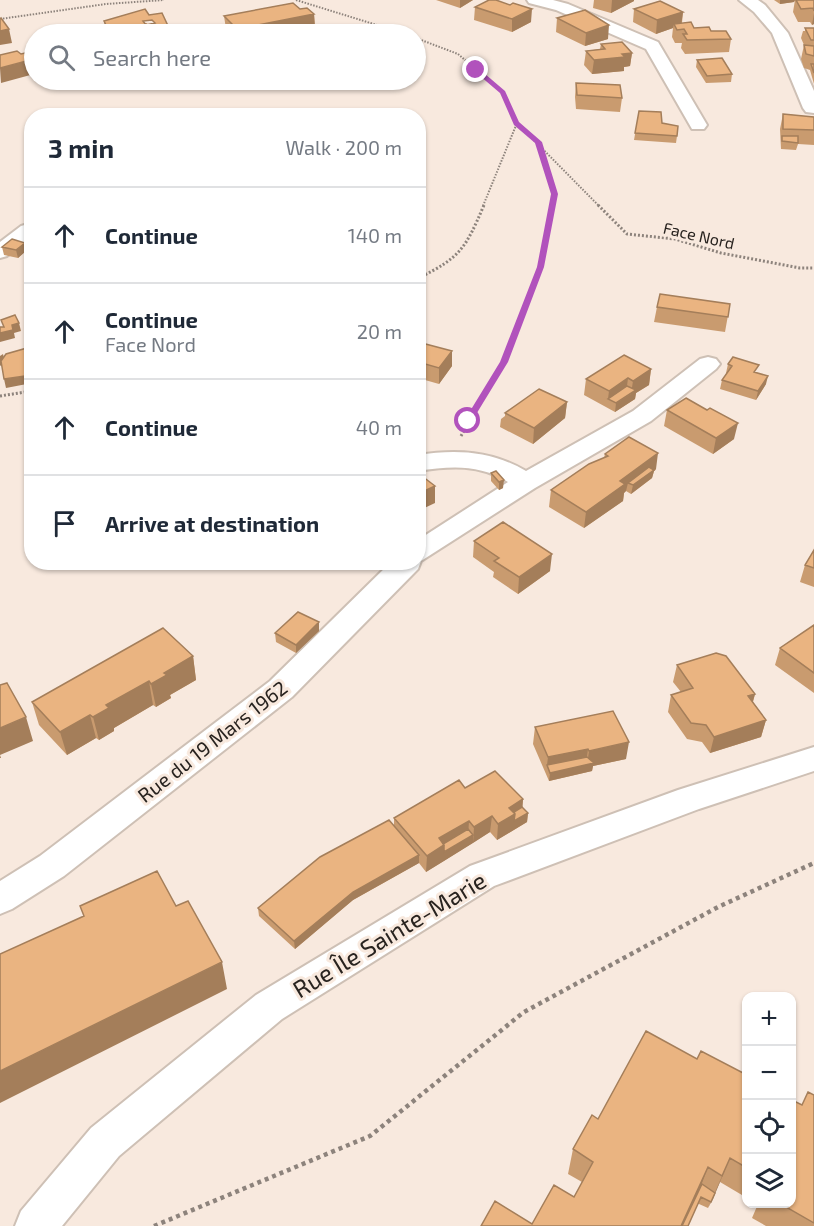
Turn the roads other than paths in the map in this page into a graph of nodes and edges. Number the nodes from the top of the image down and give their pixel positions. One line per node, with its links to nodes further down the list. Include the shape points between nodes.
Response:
1 (535, 0): 4 (street, via 562,7 652,46)
2 (747, 0): 3 (street, via 757,5 780,34)
3 (812, 108)
4 (698, 125)
5 (24, 233): 6 (street)
6 (0, 252)
7 (708, 364): 9 (street, via 642,416)
8 (426, 461): 9 (street, via 453,456 502,466)
9 (526, 482): 10 (street)
10 (426, 548)
11 (400, 570): 13 (street, Rue du 19 Mars 1962, via 280,689 52,866)
12 (814, 759): 14 (street, Rue Île Sainte-Marie, via 689,799 482,876 269,1007 105,1142)
13 (9, 884)
14 (36, 1226)

